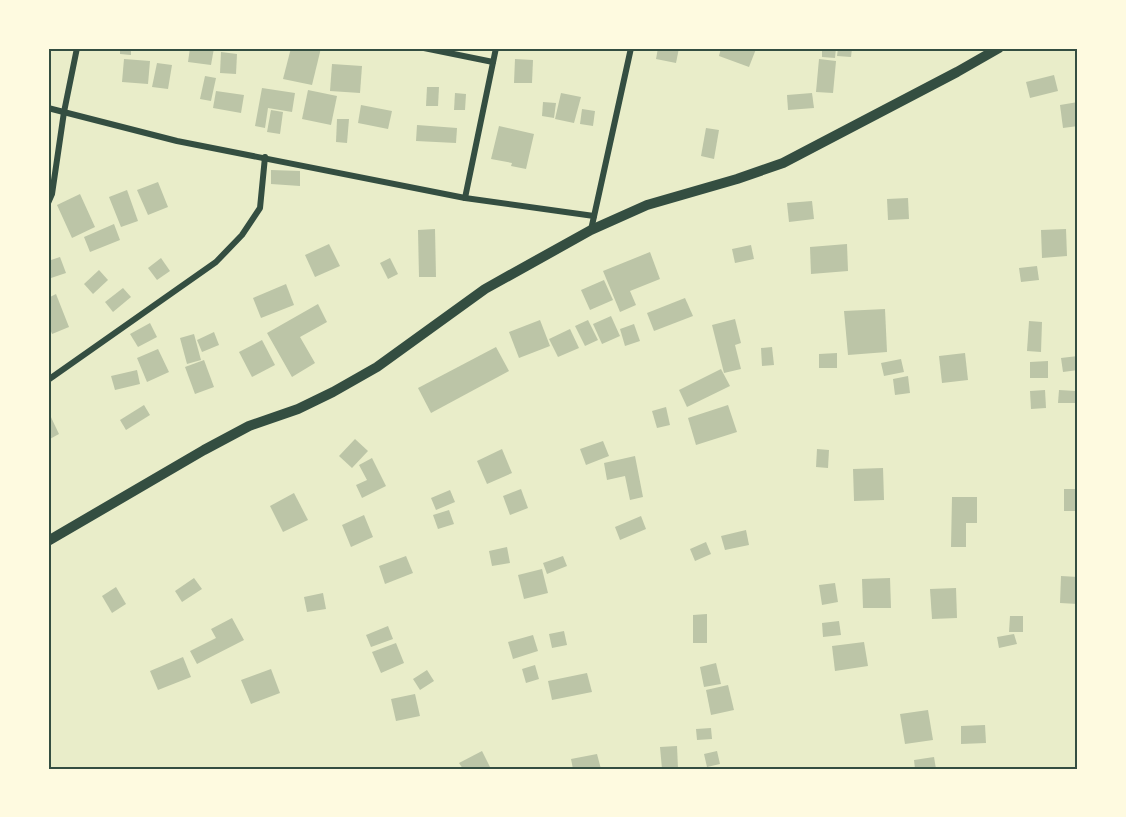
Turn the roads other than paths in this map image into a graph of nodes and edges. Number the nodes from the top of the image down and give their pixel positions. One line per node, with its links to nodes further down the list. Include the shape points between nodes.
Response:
1 (77, 48): 8 (street)
2 (423, 48): 6 (street)
3 (496, 48): 6 (street)
4 (631, 48): 12 (street)
5 (999, 48): 13 (street, via 783,163 647,205)
6 (494, 63): 10 (street)
7 (48, 108): 8 (street)
8 (64, 112): 9 (street, via 177,141); 11 (street)
9 (265, 157): 10 (street); 14 (street, via 260,208 231,248)
10 (465, 198): 12 (street)
11 (48, 203)
12 (594, 216): 13 (street)
13 (591, 230): 15 (street, via 485,289 377,367 298,409 240,431)
14 (48, 380)
15 (48, 541)

